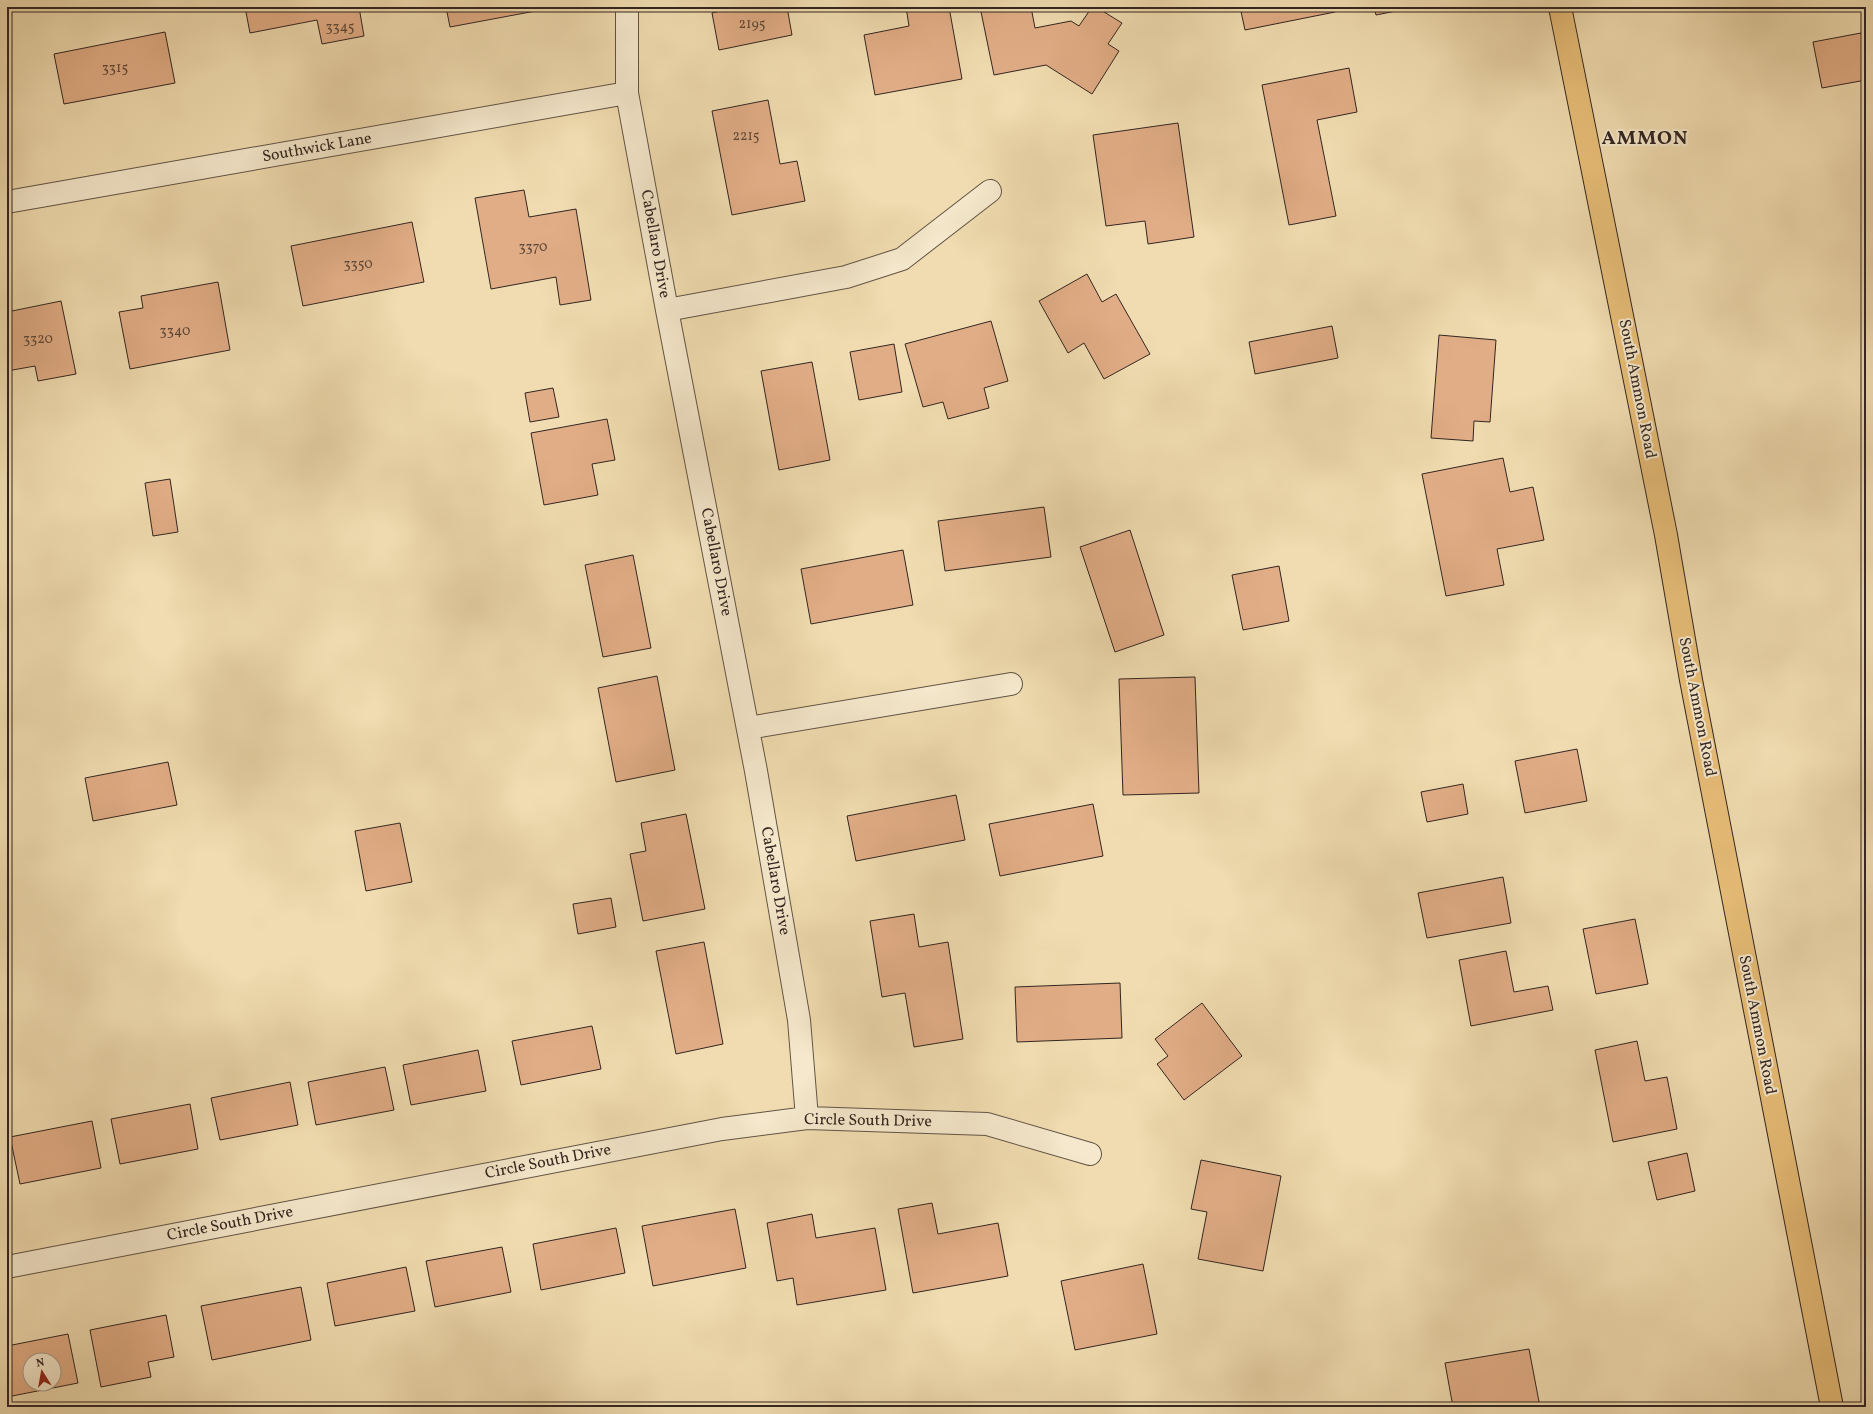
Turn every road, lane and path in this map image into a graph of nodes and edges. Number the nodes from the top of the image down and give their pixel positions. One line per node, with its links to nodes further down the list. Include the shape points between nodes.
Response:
1 (627, 7): 3 (street, Cabellaro Drive)
2 (1560, 7): 12 (main road, South Ammon Road, via 1666,535 1692,688)
3 (627, 93): 5 (street, Southwick Lane); 6 (street, Cabellaro Drive)
4 (990, 191): 6 (street, via 902,259 846,277)
5 (7, 202)
6 (667, 310): 8 (street, Cabellaro Drive)
7 (1011, 684): 8 (street)
8 (748, 728): 9 (street, Cabellaro Drive, via 800,1020)
9 (807, 1118): 10 (street, Circle South Drive, via 987,1124); 11 (street, Circle South Drive, via 722,1129)
10 (1090, 1154)
11 (7, 1267)
12 (1832, 1407)

